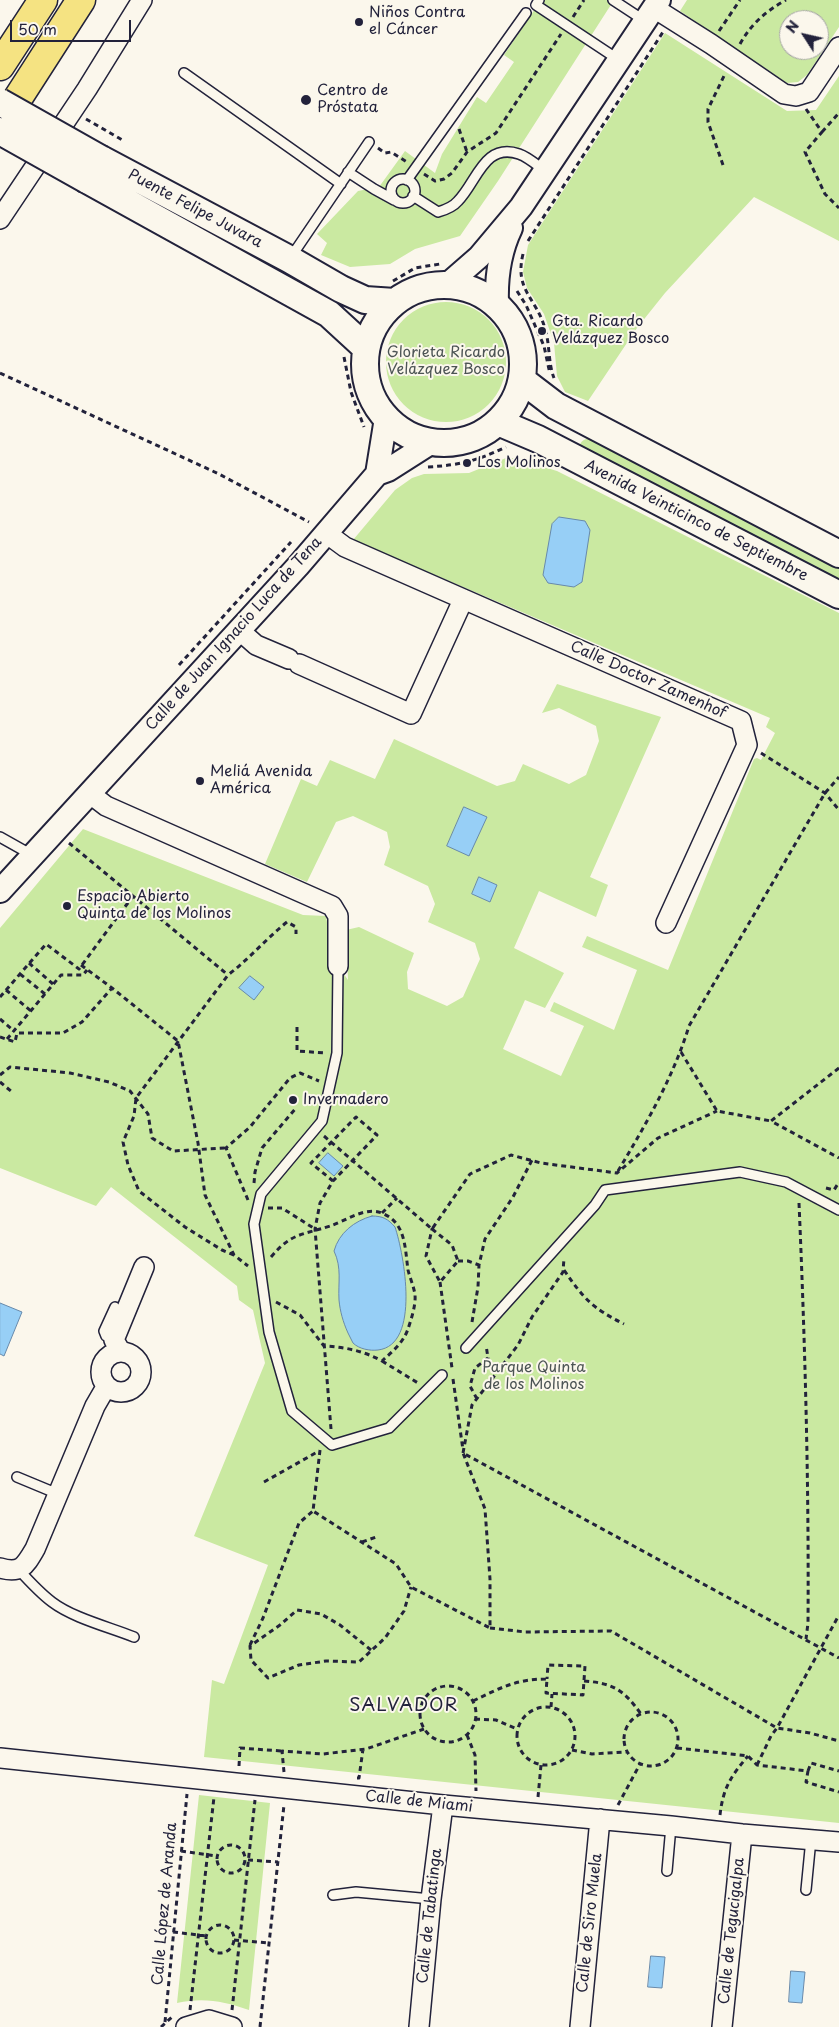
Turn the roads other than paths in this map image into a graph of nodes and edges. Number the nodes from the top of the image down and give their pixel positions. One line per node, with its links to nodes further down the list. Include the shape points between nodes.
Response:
1 (43, 0): 10 (highway)
2 (81, 0): 13 (highway)
3 (142, 0): 23 (street)
4 (539, 0): 9 (lane, via 536,5)
5 (613, 0): 6 (lane)
6 (653, 10): 8 (street, via 681,24 784,94 796,96 809,92); 9 (street)
7 (526, 13): 18 (lane)
8 (839, 47)
9 (619, 60): 16 (street)
10 (0, 66)
11 (184, 73): 19 (lane)
12 (0, 102): 24 (main road, Puente Felipe Juvara, bridge)
13 (0, 126)
14 (0, 131): 28 (main road, Puente Felipe Juvara, bridge, via 329,314)
15 (369, 142): 17 (lane)
16 (546, 171): 20 (lane, via 521,154 508,152 490,157 458,202 449,208 438,212); 22 (street)
17 (348, 172): 19 (lane); 21 (lane)
18 (407, 180): 20 (lane, via 414,188); 21 (lane, via 393,184 390,192)
19 (340, 184): 24 (lane)
20 (413, 196): 21 (lane, via 405,203)
21 (394, 200)
22 (521, 206): 25 (street, via 478,257); 27 (street, via 517,239 499,261)
23 (0, 219)
24 (289, 259): 26 (main road, Puente Felipe Juvara, via 365,300)
25 (448, 284): 26 (main road, via 414,290); 27 (main road, via 481,293)
26 (395, 302): 28 (main road)
27 (497, 304): 29 (main road, via 507,314 520,339)
28 (355, 350): 31 (main road, via 365,366 375,403)
29 (522, 380): 30 (main road, via 509,410); 35 (main road, via 556,406)
30 (498, 422): 32 (main road, via 484,433 462,442); 36 (main road, Avenida Veinticinco de Septiembre, via 538,439)
31 (375, 424): 32 (main road); 33 (street)
32 (432, 442): 33 (street, Calle de Juan Ignacio Luca de Tena)
33 (377, 474): 34 (street, Calle de Juan Ignacio Luca de Tena)
34 (317, 523): 37 (street, Calle Doctor Zamenhof, via 345,547); 38 (street, Calle de Juan Ignacio Luca de Tena)
35 (839, 554)
36 (839, 595)
37 (463, 600): 38 (street, via 411,714 256,645); 43 (street, Calle Doctor Zamenhof, via 741,721 747,745)
38 (239, 630): 39 (street, Calle de Juan Ignacio Luca de Tena)
39 (89, 792): 41 (street, Calle de Juan Ignacio Luca de Tena); 44 (street, via 106,806 332,906 338,916)
40 (0, 837): 41 (lane)
41 (32, 856): 42 (street, Calle de Juan Ignacio Luca de Tena)
42 (0, 891)
43 (666, 923)
44 (338, 966): 50 (lane, via 337,1053 322,1121 260,1194 256,1213 254,1224 269,1332 292,1412 332,1445 389,1428)
45 (839, 1210): 48 (lane, via 786,1182 740,1172 605,1190)
46 (144, 1266): 49 (street)
47 (115, 1306): 49 (lane, via 104,1331)
48 (468, 1345)
49 (117, 1346): 51 (street, via 114,1353 103,1361 100,1374); 51 (street, via 138,1361 140,1380 125,1393)
50 (442, 1375)
51 (106, 1387): 53 (street)
52 (17, 1477): 53 (lane)
53 (58, 1494): 54 (street, via 27,1563)
54 (9, 1569): 55 (lane, via 66,1611)
55 (134, 1637)
56 (0, 1758): 57 (street, Calle de Miami)
57 (442, 1804): 58 (street, Calle de Miami); 66 (street, Calle de Tabatinga)
58 (600, 1819): 59 (street, Calle de Miami); 70 (street, Calle de Siro Muela)
59 (671, 1826): 60 (street, Calle de Miami); 63 (lane)
60 (742, 1834): 61 (street, Calle de Miami); 71 (street, Calle de Tegucigalpa)
61 (811, 1839): 62 (street, Calle de Miami); 64 (lane)
62 (839, 1842)
63 (667, 1871)
64 (806, 1890)
65 (333, 1895): 66 (lane, via 356,1892)
66 (431, 1899): 69 (street, Calle de Tabatinga)
67 (188, 2019): 68 (street)
68 (231, 2020)
69 (419, 2027)
70 (580, 2027)
71 (722, 2027)

